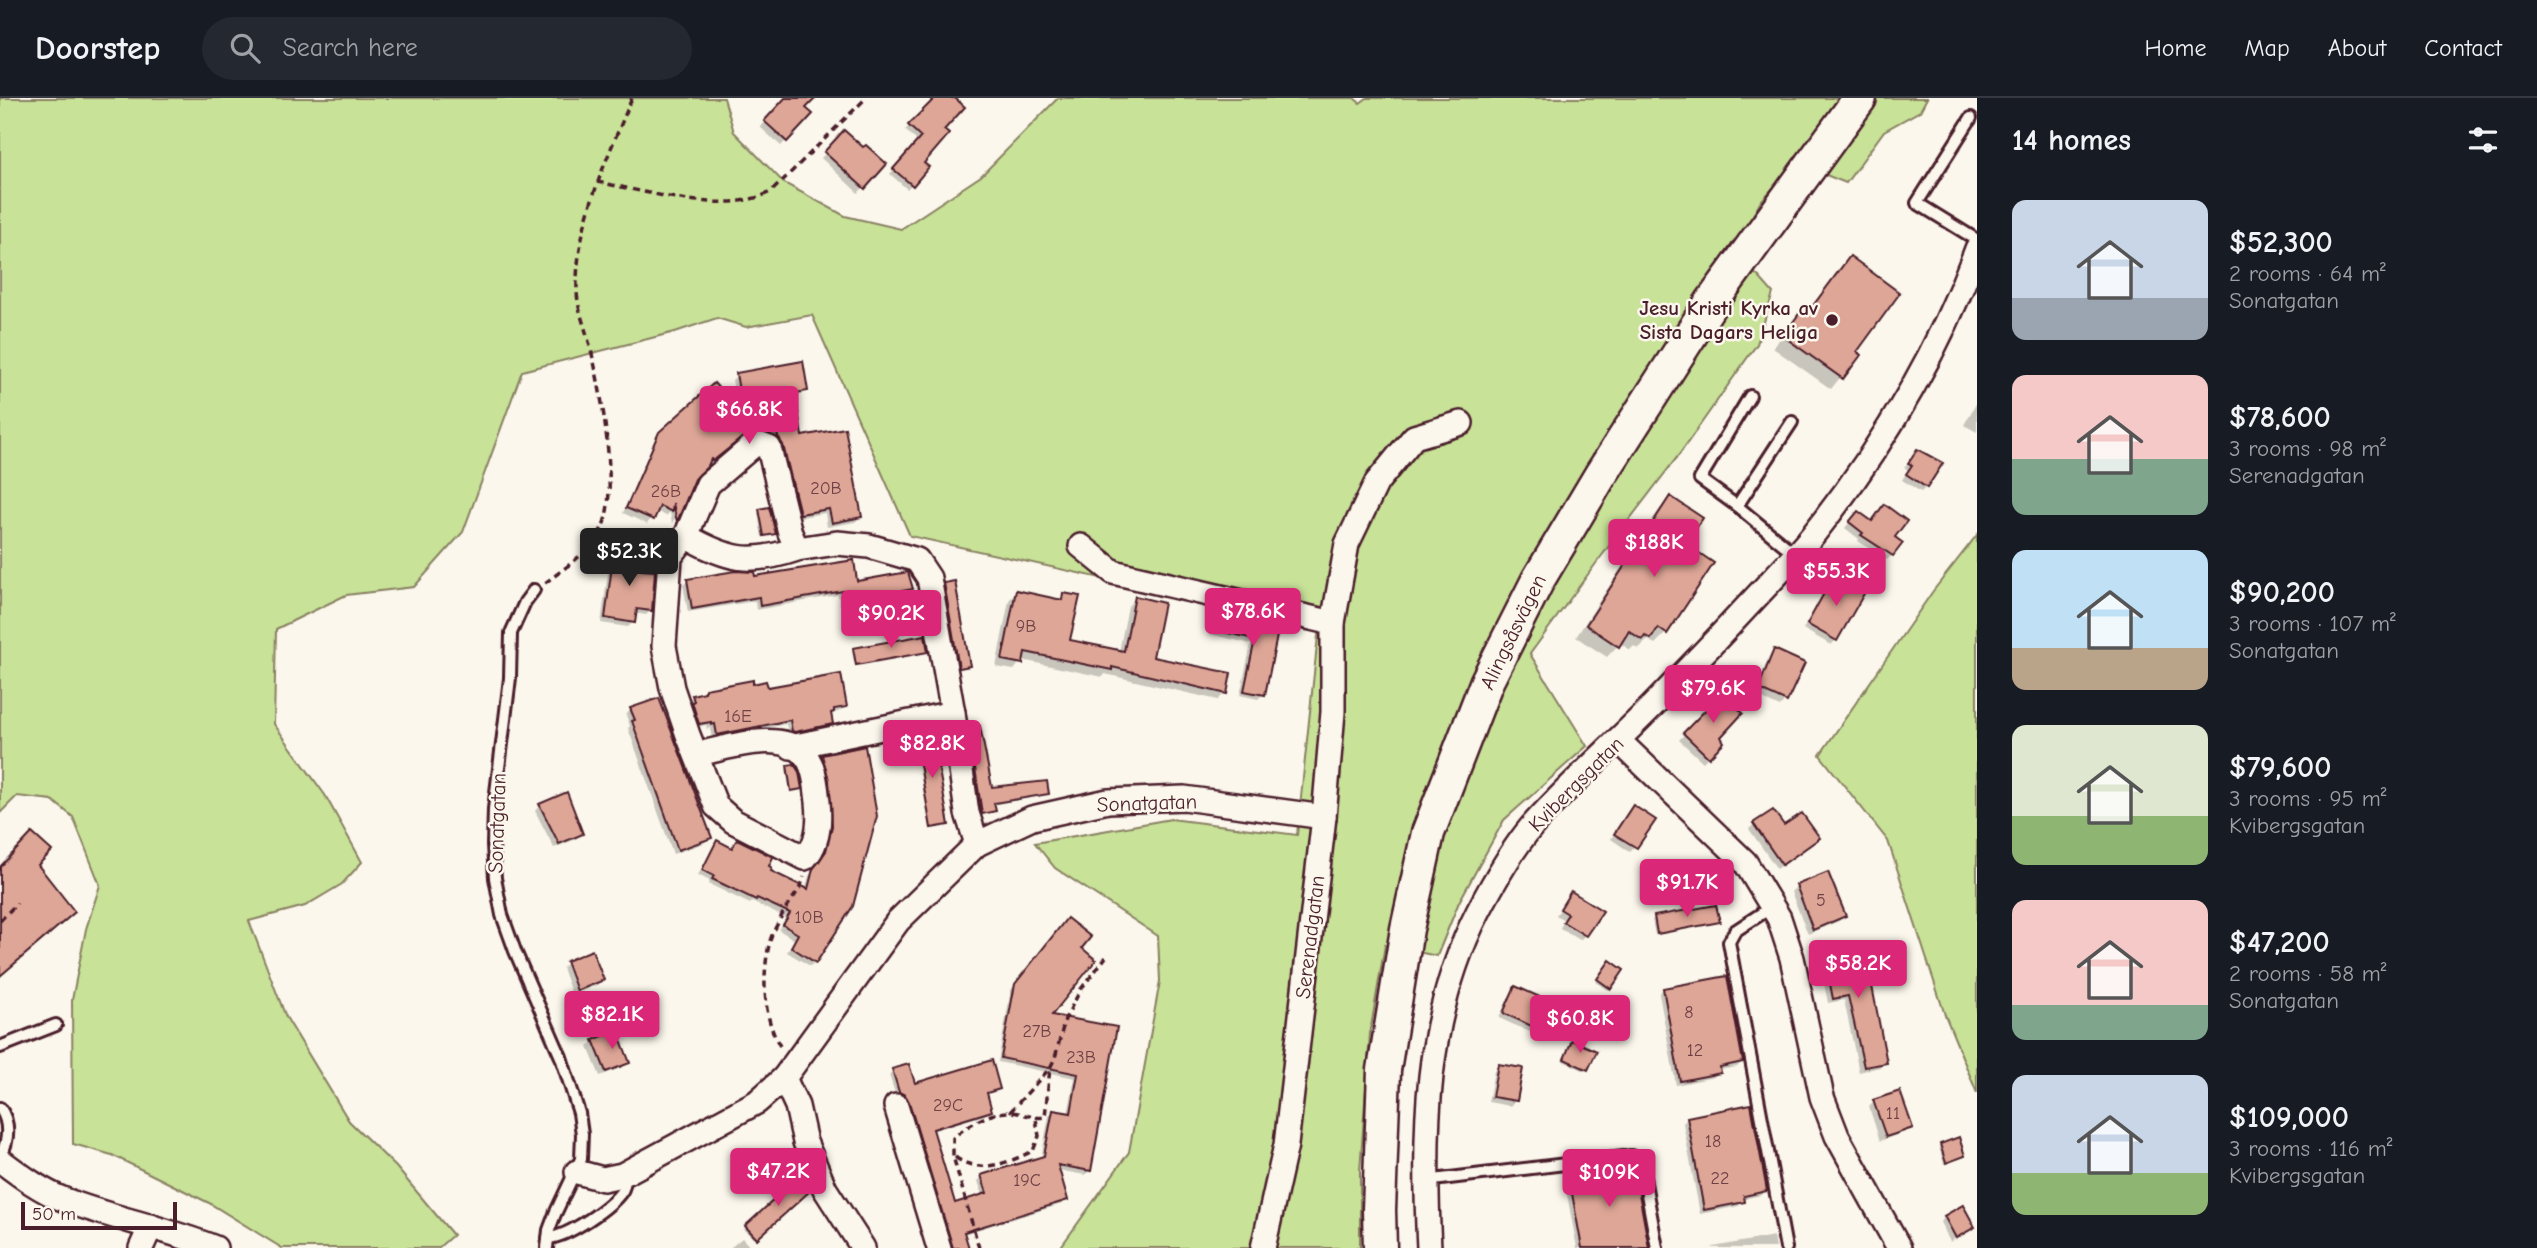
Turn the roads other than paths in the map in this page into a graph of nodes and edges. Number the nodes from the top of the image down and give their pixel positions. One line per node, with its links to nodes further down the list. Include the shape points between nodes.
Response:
1 (1860, 98): 38 (main road, Alingsåsvägen, via 1711,303 1600,476 1538,580 1488,681 1428,833 1406,929 1384,1070)
2 (1970, 118): 3 (lane, via 1917,203)
3 (1977, 240)
4 (1977, 249): 12 (street, Kvibergsgatan, via 1919,377 1880,443)
5 (1750, 397): 8 (lane, via 1700,479)
6 (1792, 422): 8 (lane)
7 (1461, 424): 14 (street, Serenadgatan, via 1414,437 1377,482 1347,544)
8 (1737, 506): 12 (lane)
9 (686, 536): 11 (street, via 744,560); 11 (street, via 708,484 756,443 768,448); 18 (street, via 670,556 664,646 672,688)
10 (1081, 546): 14 (street, via 1113,572)
11 (797, 550): 15 (street, via 837,543 869,546 918,560 929,578)
12 (1795, 555): 16 (street, Kvibergsgatan)
13 (534, 590): 28 (lane, Sonatgatan, via 511,633 507,713 494,809 495,878 502,915 553,1036 579,1113 583,1145)
14 (1333, 623): 19 (street, Serenadgatan, via 1333,712)
15 (953, 713): 17 (street); 20 (street, via 967,813)
16 (1619, 741): 21 (street, via 1745,862); 30 (street, Kvibergsgatan, via 1530,828 1478,913 1436,1037 1428,1083)
17 (791, 747): 18 (street, via 779,741); 18 (street, via 801,751 815,778 818,830 805,858 733,821 716,806)
18 (696, 755)
19 (1324, 817): 20 (street, Sonatgatan, via 1184,798 1108,801 1032,818); 37 (street, Serenadgatan, via 1286,1145)
20 (977, 844): 24 (street, Sonatgatan, via 898,922)
21 (1773, 906): 41 (lane, via 1735,931 1729,942); 42 (street, via 1792,958 1822,1097)
22 (55, 1025): 23 (lane)
23 (0, 1048)
24 (788, 1073): 29 (street, Sonatgatan, via 757,1102); 35 (street, via 805,1142 825,1189)
25 (896, 1106): 36 (street)
26 (0, 1108): 27 (lane, via 8,1129)
27 (0, 1159): 31 (street, via 63,1200)
28 (577, 1172): 29 (street, Sonatgatan, via 603,1179); 32 (lane, Sonatgatan, via 562,1198)
29 (625, 1173): 32 (lane, via 621,1191 610,1202)
30 (1425, 1181): 39 (street, Kvibergsgatan); 40 (lane, via 1631,1156 1641,1161)
31 (151, 1226): 33 (street); 34 (street)
32 (548, 1243)
33 (141, 1248)
34 (215, 1248)
35 (863, 1248)
36 (939, 1248)
37 (1263, 1248)
38 (1380, 1248)
39 (1429, 1248)
40 (1657, 1248)
41 (1786, 1248)
42 (1899, 1248)

